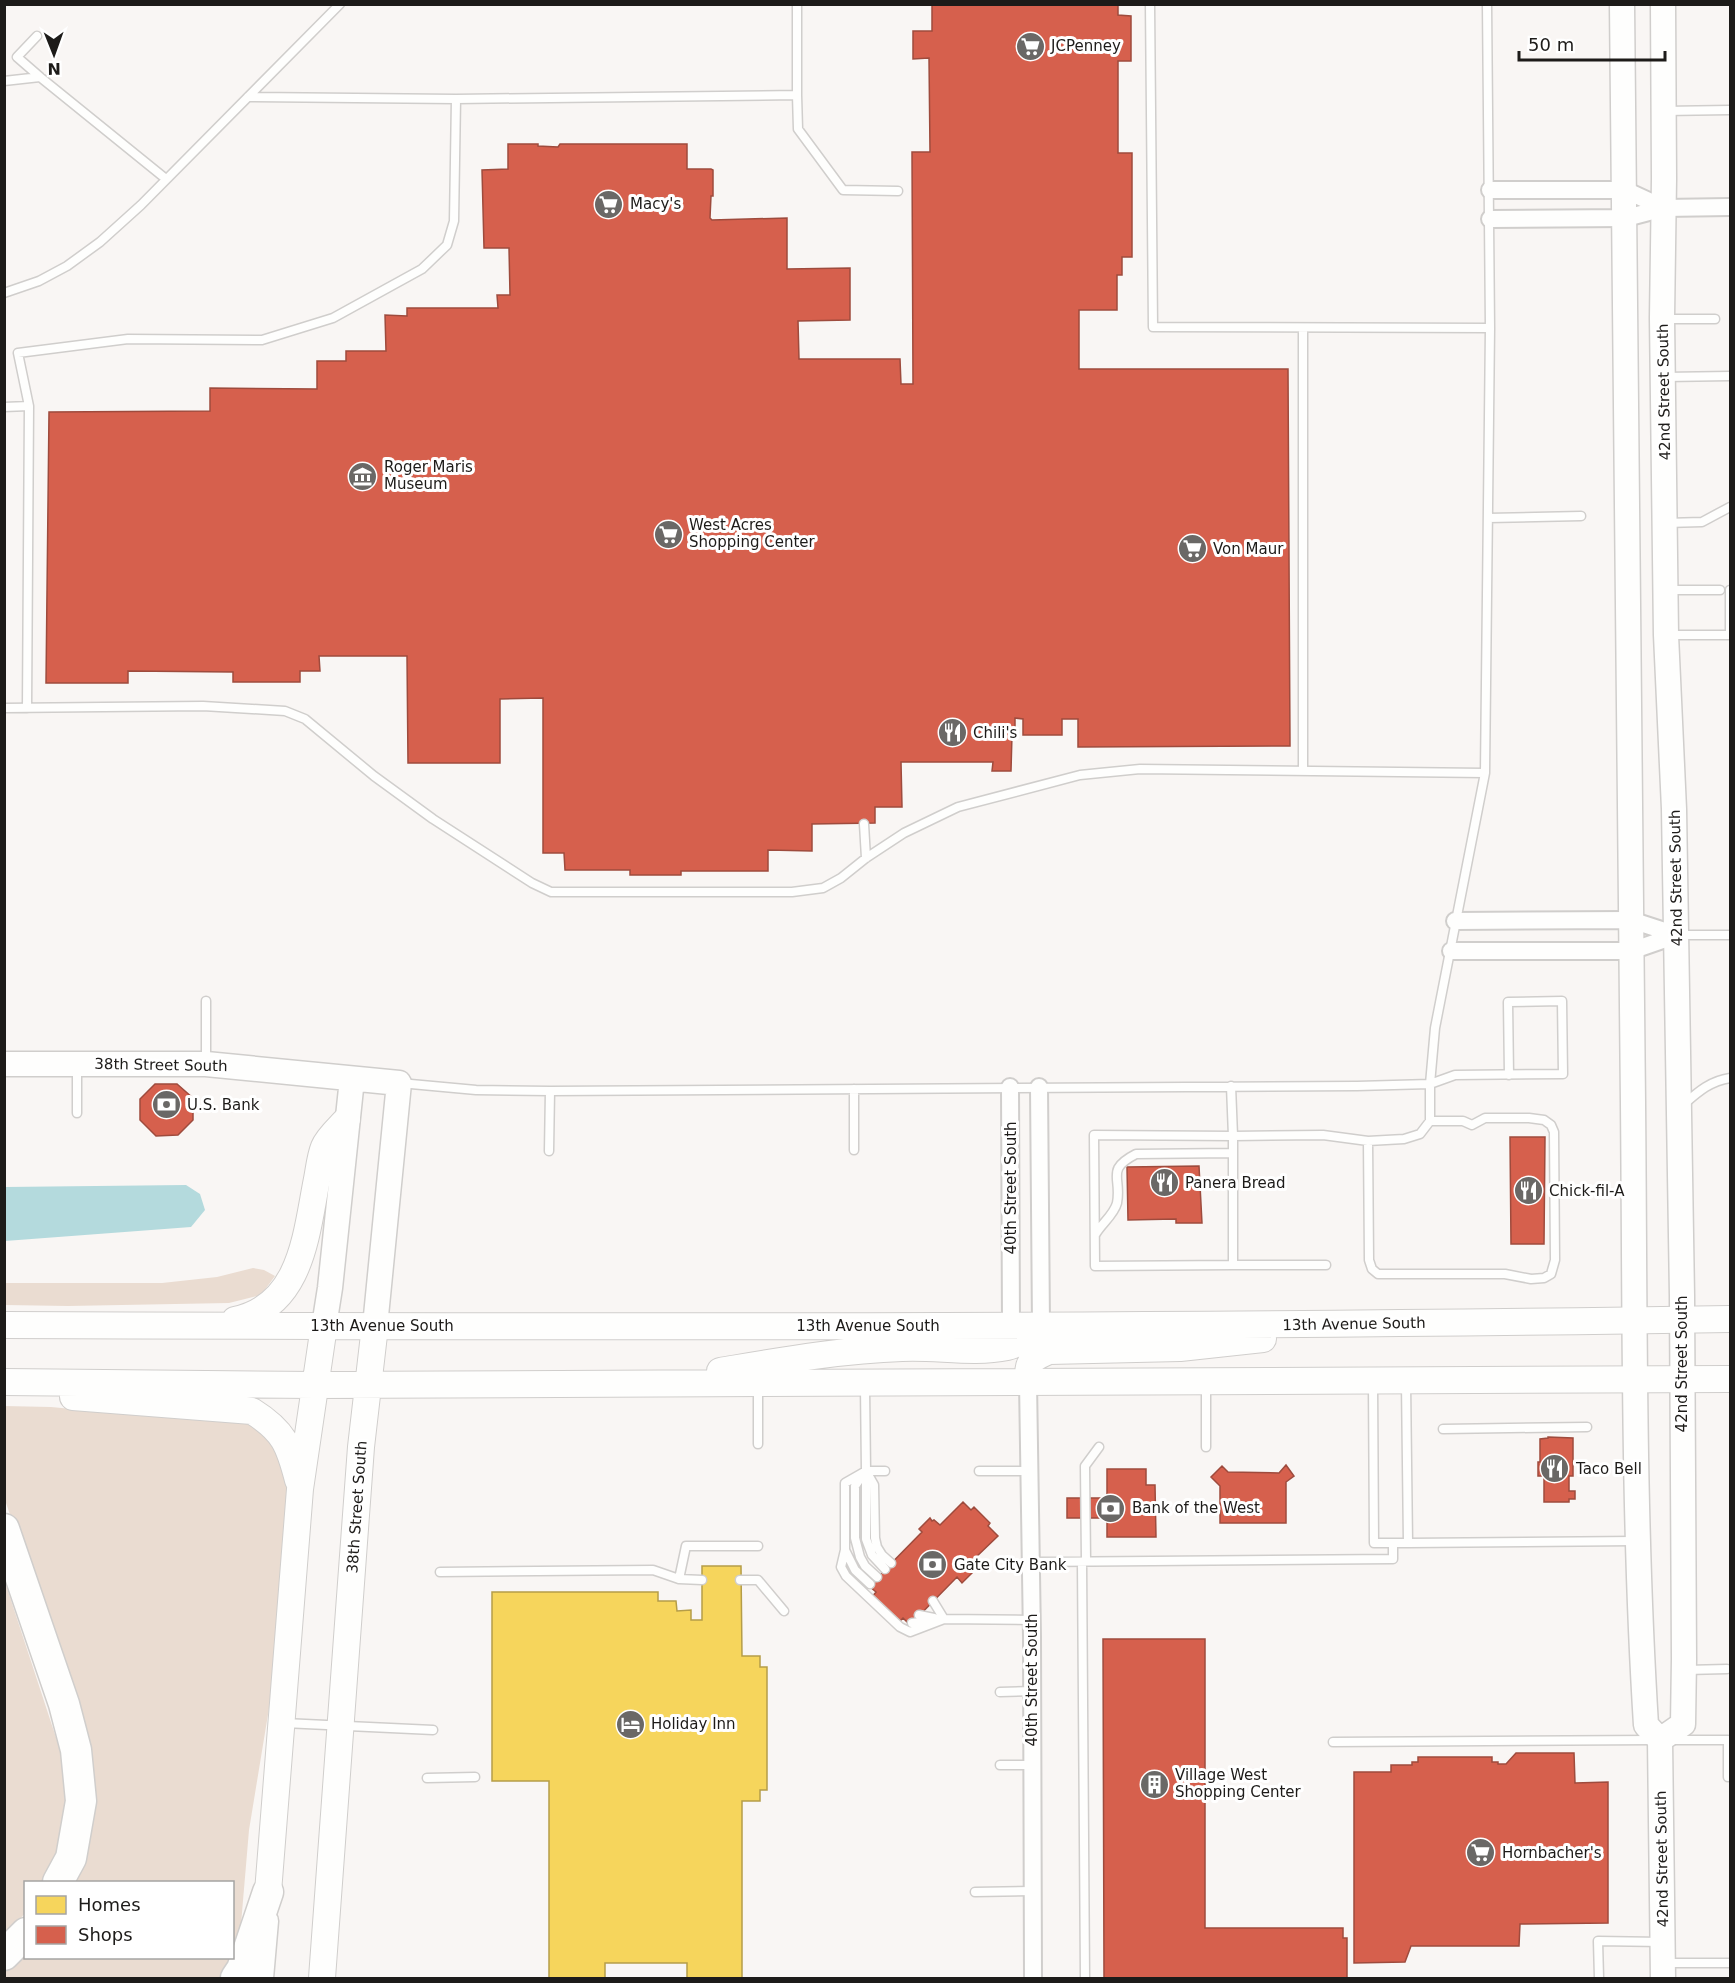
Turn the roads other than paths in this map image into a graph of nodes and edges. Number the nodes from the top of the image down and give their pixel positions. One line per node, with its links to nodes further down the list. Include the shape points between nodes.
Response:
1 (340, 4): 11 (lane)
2 (797, 4): 10 (lane)
3 (1150, 4): 26 (lane, via 1153,327)
4 (1487, 4): 16 (lane)
5 (1622, 4): 17 (main road)
6 (1663, 4): 14 (main road, 42nd Street South)
7 (37, 36): 8 (lane, via 17,57)
8 (40, 78): 9 (lane); 15 (lane)
9 (4, 81)
10 (798, 95): 12 (lane); 18 (lane, via 798,129 843,190)
11 (248, 97): 12 (lane); 15 (lane)
12 (456, 99): 30 (lane, via 454,221 447,245 422,269 333,318 262,340 128,339 18,353)
13 (1731, 110): 14 (lane)
14 (1664, 111): 20 (main road, 42nd Street South)
15 (166, 179): 23 (lane, via 100,242 67,266)
16 (1490, 190): 17 (street); 22 (lane)
17 (1625, 190): 20 (street); 21 (main road)
18 (898, 192)
19 (1731, 207): 20 (street)
20 (1664, 208): 21 (street); 24 (main road, 42nd Street South)
21 (1626, 218): 22 (street); 47 (main road)
22 (1490, 219): 27 (lane)
23 (4, 293)
24 (1662, 318): 25 (lane); 29 (main road, 42nd Street South)
25 (1715, 319)
26 (1303, 328): 27 (lane); 43 (lane)
27 (1490, 328): 34 (lane)
28 (1731, 376): 29 (lane)
29 (1664, 377): 35 (main road, 42nd Street South)
30 (29, 406): 31 (lane); 42 (lane)
31 (4, 407)
32 (1731, 507): 35 (lane, via 1702,522)
33 (1581, 516): 34 (lane)
34 (1488, 518): 44 (lane)
35 (1666, 524): 36 (main road, 42nd Street South)
36 (1666, 590): 37 (lane); 39 (main road, 42nd Street South)
37 (1720, 590)
38 (1730, 590): 40 (lane)
39 (1666, 635): 40 (lane); 49 (main road, 42nd Street South)
40 (1730, 635)
41 (4, 708): 42 (lane)
42 (27, 708): 46 (lane, via 203,706 285,711 304,719 433,819 551,892 800,892 823,888)
43 (1303, 770): 44 (lane); 46 (lane, via 1140,769 1080,775 958,807 904,833)
44 (1485, 773): 48 (lane)
45 (864, 824): 46 (lane)
46 (866, 858)
47 (1631, 920): 48 (street); 49 (street); 52 (main road)
48 (1455, 921): 51 (lane)
49 (1677, 934): 50 (lane); 52 (street); 67 (main road, 42nd Street South)
50 (1731, 935)
51 (1451, 951): 52 (street); 61 (lane, via 1435,1028)
52 (1631, 951): 81 (main road)
53 (206, 1001): 56 (lane)
54 (4, 1064): 55 (main road, 38th Street South)
55 (77, 1064): 56 (main road, 38th Street South); 68 (lane)
56 (206, 1064): 59 (main road, 38th Street South)
57 (1509, 1075): 57 (lane, via 1563,1074 1562,1001 1508,1002); 61 (lane, via 1455,1076)
58 (1731, 1078): 67 (lane, via 1702,1088)
59 (352, 1079): 60 (main road, 38th Street South); 69 (main road)
60 (399, 1083): 66 (lane); 88 (main road, 38th Street South)
61 (1430, 1084): 62 (lane); 70 (lane)
62 (1232, 1086): 64 (lane); 71 (lane)
63 (1010, 1087): 64 (lane); 65 (lane); 83 (street, 40th Street South)
64 (1039, 1087): 84 (street)
65 (854, 1089): 66 (lane); 73 (lane)
66 (550, 1091): 74 (lane)
67 (1679, 1109): 80 (main road, 42nd Street South)
68 (77, 1113)
69 (347, 1119): 86 (main road, via 324,1146 304,1244 286,1286 265,1308 248,1317); 87 (main road)
70 (1430, 1121): 72 (lane, via 1420,1134); 72 (lane, via 1462,1121 1472,1125 1485,1118 1507,1117 1544,1120 1551,1125 1555,1260 1551,1274 1544,1278 1505,1274 1378,1274 1369,1260)
71 (1233, 1136): 72 (lane, via 1323,1135); 75 (lane); 76 (lane, via 1094,1135)
72 (1368, 1141)
73 (854, 1150)
74 (549, 1151)
75 (1233, 1153): 76 (lane, via 1136,1154 1127,1159 1118,1168 1117,1204); 77 (lane)
76 (1095, 1235): 77 (lane, via 1095,1266)
77 (1233, 1264): 78 (lane)
78 (1326, 1265)
79 (1731, 1319): 80 (main road, 13th Avenue South)
80 (1682, 1320): 81 (main road, 13th Avenue South); 91 (main road, 42nd Street South)
81 (1635, 1321): 85 (main road, 13th Avenue South); 90 (main road)
82 (4, 1325): 86 (main road, 13th Avenue South)
83 (1011, 1325): 84 (main road, 13th Avenue South); 88 (main road, 13th Avenue South)
84 (1041, 1325): 85 (main road, 13th Avenue South); 98 (main road, via 1021,1343 1007,1347 864,1351)
85 (1340, 1325): 97 (main road, via 1276,1338 1180,1348 1049,1351 1035,1357 1028,1366)
86 (206, 1326): 87 (main road, 13th Avenue South)
87 (324, 1326): 88 (main road, 13th Avenue South); 100 (main road)
88 (375, 1326): 101 (main road, 38th Street South)
89 (1731, 1379): 91 (main road)
90 (1635, 1380): 91 (main road); 93 (main road); 114 (main road)
91 (1683, 1380): 134 (main road, 42nd Street South)
92 (1373, 1381): 93 (main road); 95 (main road); 116 (lane, via 1374,1543)
93 (1406, 1381): 115 (lane)
94 (4, 1382): 100 (main road)
95 (1206, 1382): 97 (main road); 107 (lane)
96 (865, 1383): 97 (main road); 99 (main road); 108 (lane)
97 (1028, 1383): 111 (street, 40th Street South)
98 (643, 1384): 99 (main road); 101 (main road)
99 (758, 1384): 105 (lane)
100 (315, 1385): 101 (main road); 112 (main road)
101 (368, 1385): 139 (main road, 38th Street South)
102 (4, 1387): 112 (main road, via 90,1399 252,1411 284,1439)
103 (1587, 1427): 104 (lane)
104 (1443, 1430)
105 (758, 1444)
106 (1099, 1447): 120 (lane, via 1085,1466)
107 (1206, 1447)
108 (866, 1471): 109 (lane); 118 (lane, via 845,1484); 121 (lane, via 874,1485 877,1547); 123 (lane, via 855,1486 855,1538 860,1557)
109 (885, 1471)
110 (979, 1471): 111 (lane)
111 (1029, 1471): 119 (street, 40th Street South)
112 (300, 1489): 138 (main road)
113 (4, 1529): 148 (highway, via 76,1750 81,1801 71,1858)
114 (1638, 1540): 115 (lane); 141 (main road, via 1646,1725)
115 (1408, 1542): 116 (lane)
116 (1393, 1543): 120 (lane, via 1393,1559)
117 (758, 1546): 124 (lane, via 686,1546)
118 (845, 1550): 127 (lane, via 855,1570); 131 (lane, via 842,1567 846,1576 900,1627 910,1632)
119 (1031, 1562): 120 (lane); 132 (street, 40th Street South)
120 (1084, 1562): 160 (lane)
121 (888, 1566)
122 (440, 1572): 124 (lane, via 653,1570)
123 (877, 1577)
124 (679, 1579): 125 (lane)
125 (702, 1580)
126 (741, 1580): 129 (lane, via 758,1580)
127 (870, 1584)
128 (930, 1604): 131 (lane)
129 (784, 1611)
130 (919, 1615): 131 (lane)
131 (944, 1620): 132 (lane); 133 (lane)
132 (1032, 1620): 136 (street, 40th Street South)
133 (912, 1623)
134 (1684, 1670): 135 (lane); 141 (main road, 42nd Street South, via 1683,1724)
135 (1727, 1670)
136 (1032, 1691): 137 (lane); 144 (street, 40th Street South)
137 (1000, 1692)
138 (283, 1723): 139 (lane); 150 (main road)
139 (342, 1726): 140 (lane); 158 (main road, 38th Street South)
140 (433, 1730)
141 (1660, 1740): 142 (lane); 146 (lane, via 1728,1740); 154 (main road, 42nd Street South)
142 (1333, 1742)
143 (1000, 1765): 144 (lane)
144 (1032, 1765): 149 (street, 40th Street South)
145 (475, 1777): 147 (lane)
146 (1728, 1777)
147 (427, 1778)
148 (59, 1881)
149 (1032, 1891): 151 (lane); 159 (street, 40th Street South)
150 (268, 1892): 156 (highway); 157 (main road)
151 (975, 1892)
152 (24, 1935): 153 (highway)
153 (4, 1955)
154 (1663, 1961): 155 (lane); 161 (lane, via 1598,1941)
155 (1731, 1963)
156 (236, 1978)
157 (261, 1978)
158 (322, 1978)
159 (1033, 1978)
160 (1085, 1978)
161 (1599, 1978)

